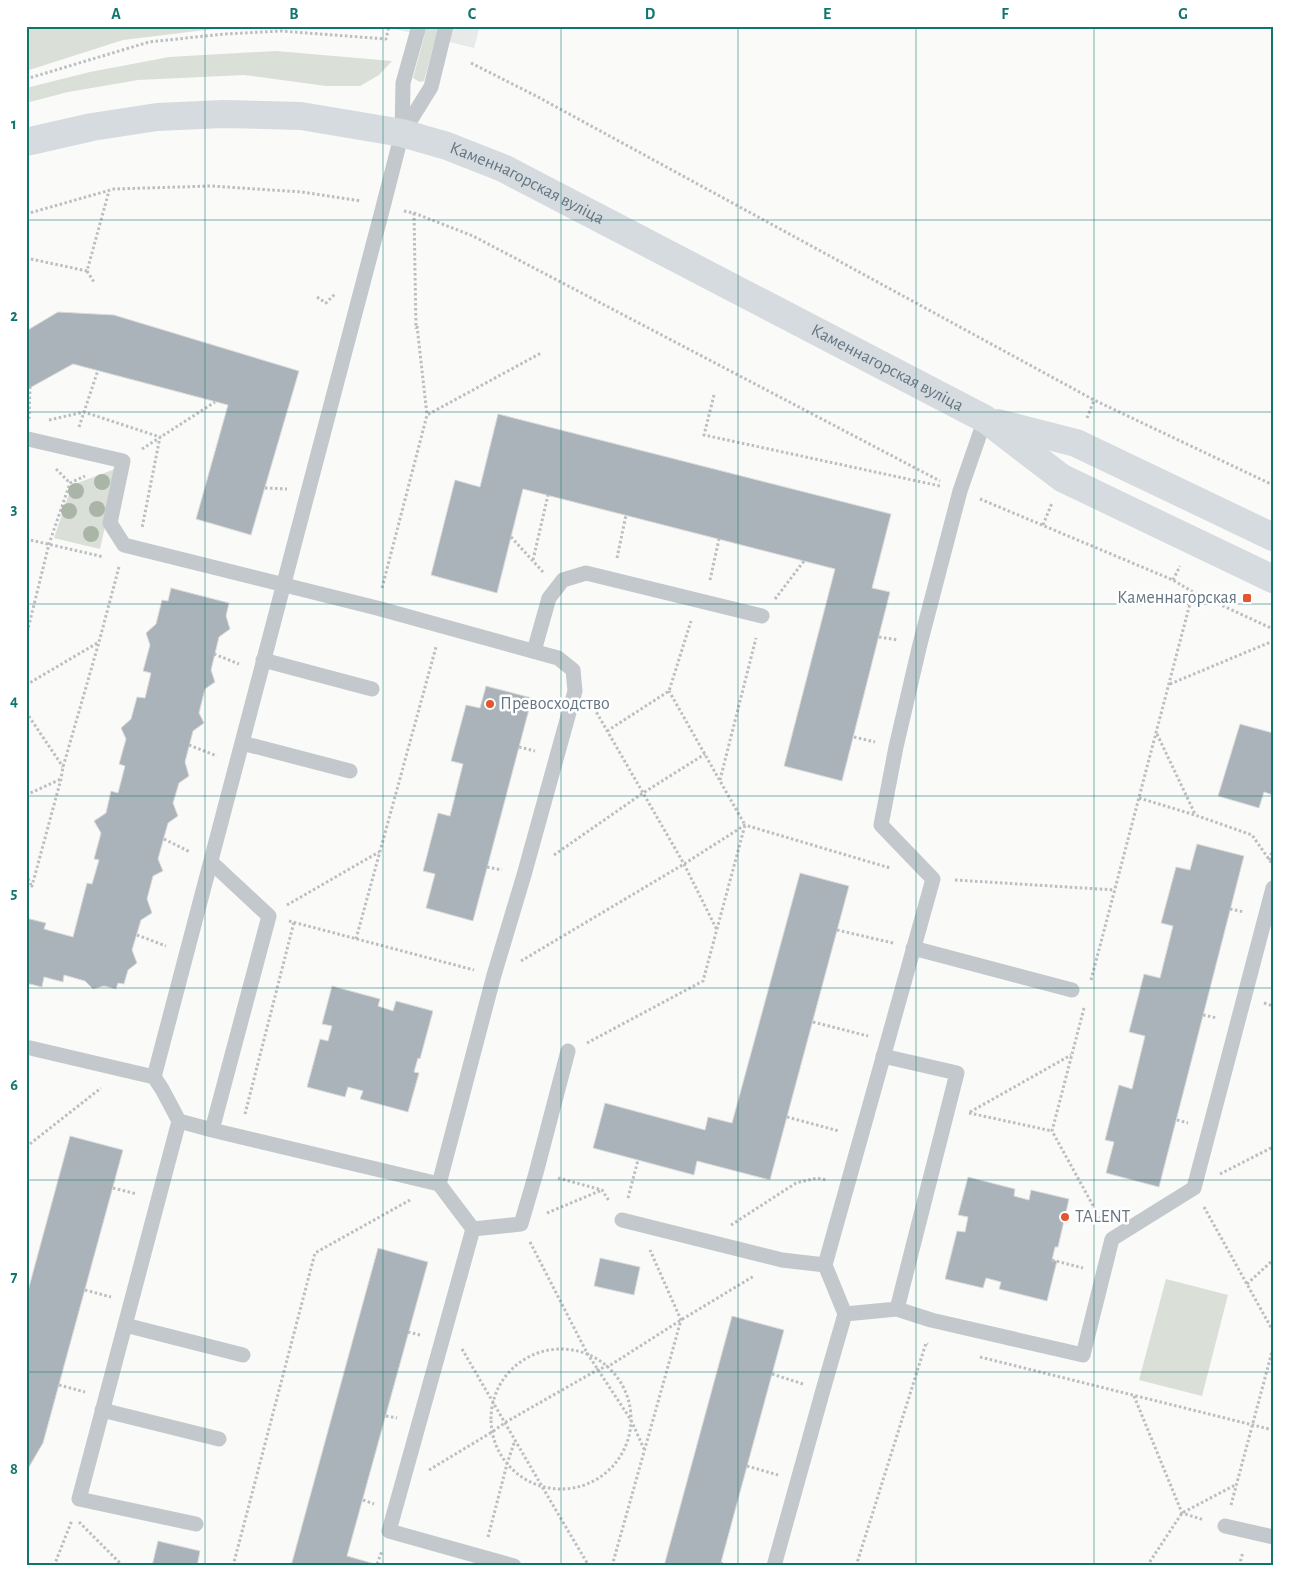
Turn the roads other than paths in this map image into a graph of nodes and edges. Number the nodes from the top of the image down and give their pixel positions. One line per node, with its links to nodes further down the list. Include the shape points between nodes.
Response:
1 (419, 26): 3 (lane, via 403,83)
2 (446, 26): 3 (lane, via 431,87)
3 (402, 133): 4 (main road, Каменнагорская вуліца, via 301,116 223,114 157,117); 5 (main road, Каменнагорская вуліца, via 503,168); 9 (lane)
4 (26, 142)
5 (985, 420): 7 (main road, Каменнагорская вуліца, via 1076,444); 8 (main road, Каменнагорская вуліца, via 1062,478); 18 (lane, via 960,491 920,644 881,825 932,879)
6 (28, 435): 9 (lane, via 123,461 110,523 124,545)
7 (1273, 537)
8 (1273, 579)
9 (284, 584): 11 (lane); 12 (lane)
10 (762, 616): 11 (lane, via 586,573 563,580 548,598)
11 (534, 651): 26 (lane, via 558,658 573,670 575,691 494,975)
12 (264, 660): 13 (lane); 14 (lane)
13 (372, 689)
14 (242, 743): 15 (lane); 16 (lane)
15 (350, 771)
16 (211, 862): 23 (lane); 25 (lane, via 269,916)
17 (1273, 888): 30 (lane, via 1194,1188 1112,1239 1083,1355 931,1320)
18 (913, 948): 19 (lane); 21 (lane)
19 (1072, 990)
20 (26, 1047): 23 (lane)
21 (885, 1048): 29 (lane); 30 (lane, via 957,1073)
22 (568, 1051): 28 (lane, via 521,1224)
23 (154, 1077): 24 (lane)
24 (179, 1121): 25 (lane); 32 (lane)
25 (212, 1130): 26 (lane)
26 (439, 1184): 28 (lane)
27 (622, 1220): 29 (lane, via 782,1260)
28 (473, 1229): 39 (lane, via 389,1531)
29 (825, 1265): 31 (lane)
30 (897, 1308): 31 (lane)
31 (845, 1314): 40 (lane)
32 (125, 1325): 33 (lane); 34 (lane)
33 (243, 1355)
34 (102, 1410): 35 (lane); 36 (lane, via 79,1499)
35 (219, 1439)
36 (196, 1524)
37 (1225, 1526): 38 (lane)
38 (1273, 1537)
39 (514, 1566)
40 (774, 1566)

